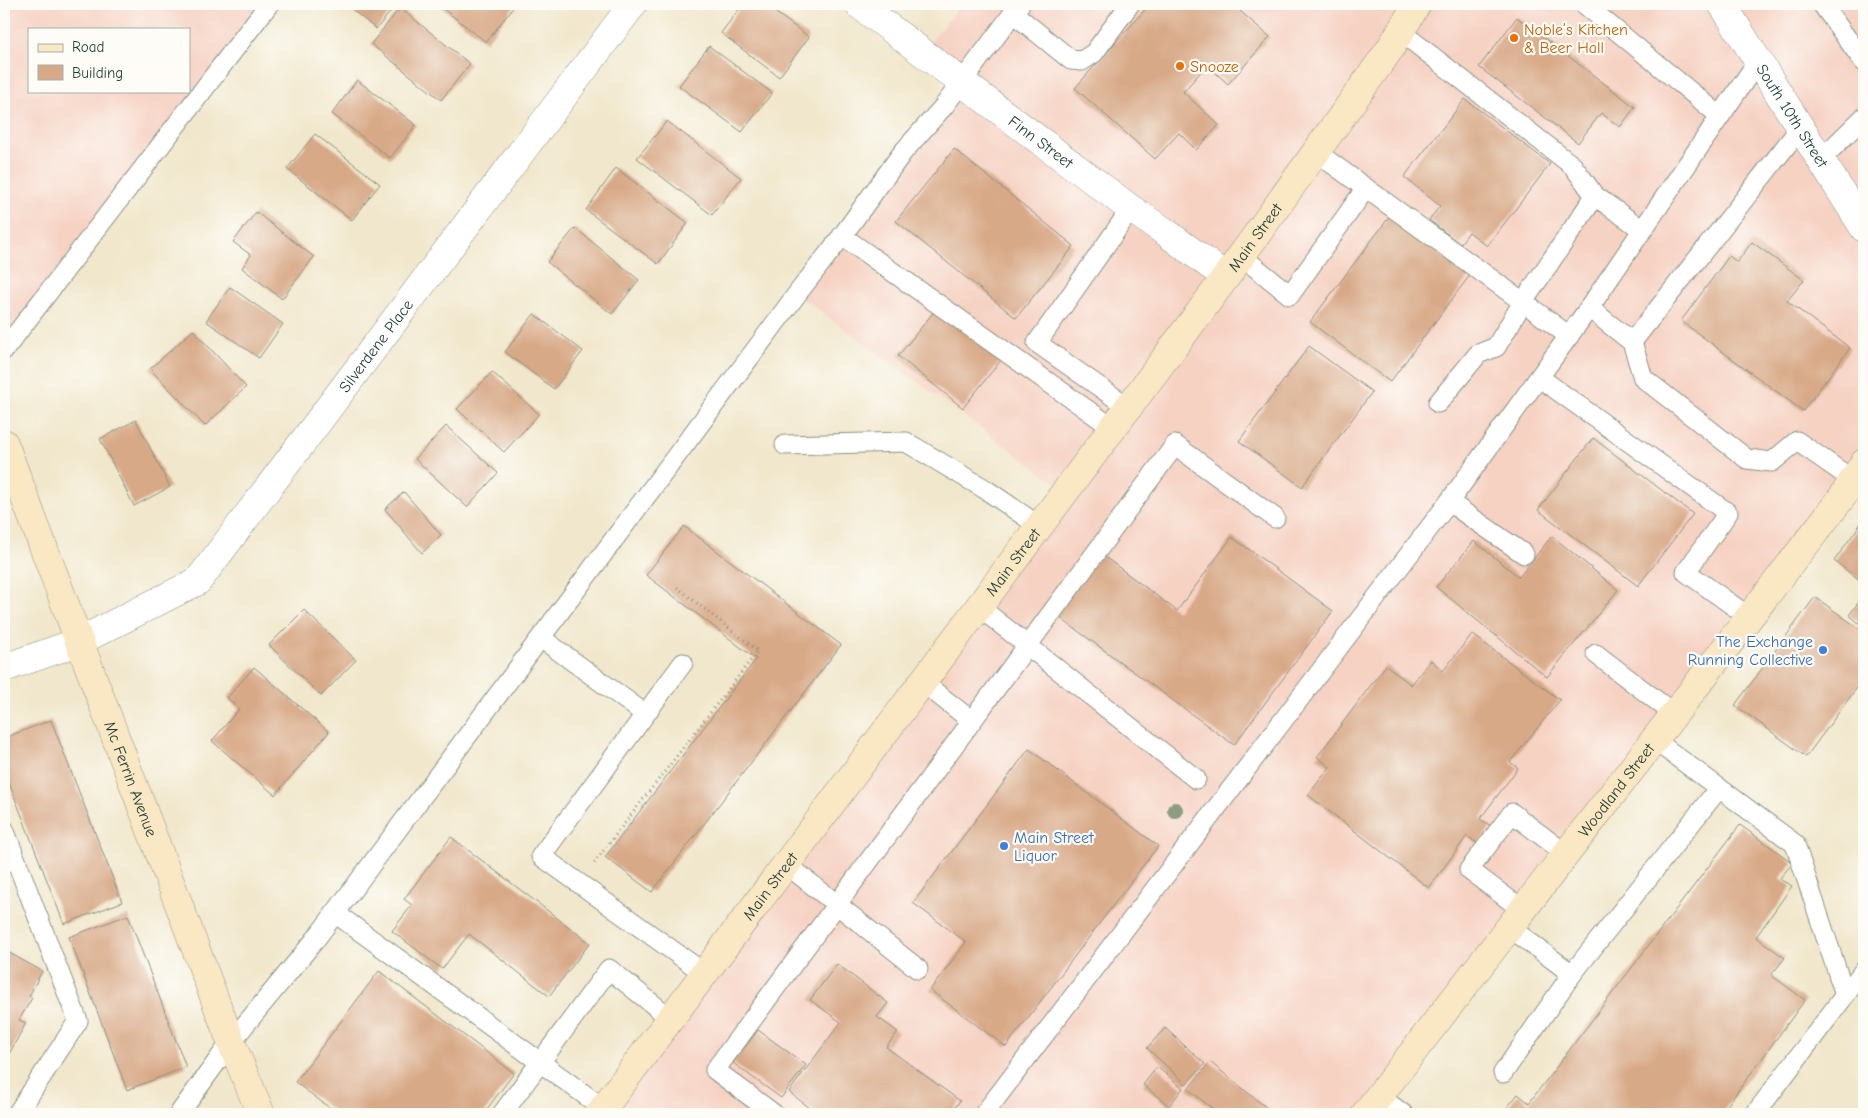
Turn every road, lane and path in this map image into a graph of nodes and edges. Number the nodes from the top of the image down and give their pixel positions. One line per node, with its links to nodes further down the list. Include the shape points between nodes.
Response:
1 (269, 4): 31 (lane)
2 (633, 4): 46 (street, Silverdene Place, via 198,581)
3 (858, 4): 13 (street, Finn Street)
4 (1130, 4): 9 (lane, via 1094,54 1082,61 1071,60)
5 (1417, 4): 10 (street, Main Street)
6 (1584, 4): 14 (lane)
7 (1722, 4): 11 (street, South 10th Street)
8 (1822, 4): 12 (lane)
9 (1017, 8): 13 (lane)
10 (1400, 32): 17 (street, Main Street); 20 (lane, via 1573,166)
11 (1758, 61): 14 (lane); 16 (street, South 10th Street)
12 (1864, 62)
13 (963, 81): 21 (street, Finn Street); 24 (lane, via 903,152)
14 (1720, 116): 23 (lane)
15 (1864, 117): 18 (lane)
16 (1801, 127): 18 (street, South 10th Street); 30 (lane)
17 (1316, 152): 19 (lane); 25 (street, Main Street)
18 (1821, 159): 22 (street, South 10th Street)
19 (1366, 188): 25 (lane, via 1290,294); 27 (lane)
20 (1595, 196): 23 (lane); 27 (lane)
21 (1131, 209): 26 (street, Finn Street); 34 (lane, via 1037,343)
22 (1864, 228)
23 (1643, 230): 28 (lane)
24 (842, 236): 34 (lane, via 1058,391); 45 (lane)
25 (1241, 256): 26 (street, Main Street)
26 (1226, 277): 34 (street, Main Street)
27 (1523, 302): 29 (lane); 33 (lane, via 1496,347 1478,354)
28 (1589, 308): 29 (lane); 30 (lane)
29 (1569, 336): 32 (lane)
30 (1632, 342): 37 (lane, via 1642,378 1747,459 1772,462 1797,441)
31 (4, 350)
32 (1540, 378): 38 (lane); 44 (lane, via 1728,513 1686,572)
33 (1438, 403)
34 (1121, 418): 40 (street, Main Street)
35 (4, 443): 46 (street, Mc Ferrin Avenue)
36 (785, 445): 40 (lane, via 906,442 985,488)
37 (1859, 471): 44 (street, Woodland Street)
38 (1450, 502): 41 (lane); 81 (lane)
39 (1275, 518): 47 (lane, via 1175,445)
40 (1039, 526): 43 (street, Main Street)
41 (1524, 554)
42 (674, 585): 60 (path, via 758,651)
43 (978, 607): 47 (lane); 51 (street, Main Street)
44 (1749, 617): 53 (street, Woodland Street)
45 (541, 638): 52 (lane); 63 (lane)
46 (78, 642): 50 (street, Silverdene Place); 71 (street, Mc Ferrin Avenue)
47 (1028, 645): 54 (lane); 56 (lane)
48 (1596, 654): 53 (lane)
49 (683, 663): 52 (lane)
50 (4, 668)
51 (922, 682): 54 (lane); 61 (street, Main Street)
52 (645, 714): 67 (lane, via 541,856)
53 (1674, 714): 55 (street, Woodland Street)
54 (972, 721): 62 (lane)
55 (1654, 740): 57 (lane); 59 (street, Woodland Street)
56 (1196, 778)
57 (1719, 788): 68 (lane); 69 (lane, via 1795,844)
58 (4, 829): 76 (lane, via 78,1021)
59 (1566, 854): 64 (street, Woodland Street); 64 (lane, via 1512,812 1469,870)
60 (592, 864)
61 (786, 864): 62 (lane); 67 (street, Main Street)
62 (836, 905): 65 (lane); 80 (lane, via 715,1070)
63 (335, 913): 71 (lane); 72 (lane)
64 (1516, 919): 68 (lane); 74 (street, Woodland Street)
65 (918, 969)
66 (1864, 970): 69 (lane)
67 (704, 973): 70 (street, Main Street)
68 (1572, 974): 73 (lane)
69 (1845, 995): 83 (lane)
70 (670, 1018): 72 (lane, via 609,970); 75 (street, Main Street)
71 (231, 1042): 77 (lane); 78 (street, Mc Ferrin Avenue)
72 (540, 1062): 75 (lane); 79 (lane)
73 (1503, 1072)
74 (1372, 1105): 82 (lane)
75 (601, 1111)
76 (17, 1114)
77 (179, 1114)
78 (261, 1114)
79 (502, 1114)
80 (774, 1114)
81 (984, 1114)
82 (1402, 1114)
83 (1755, 1114)

